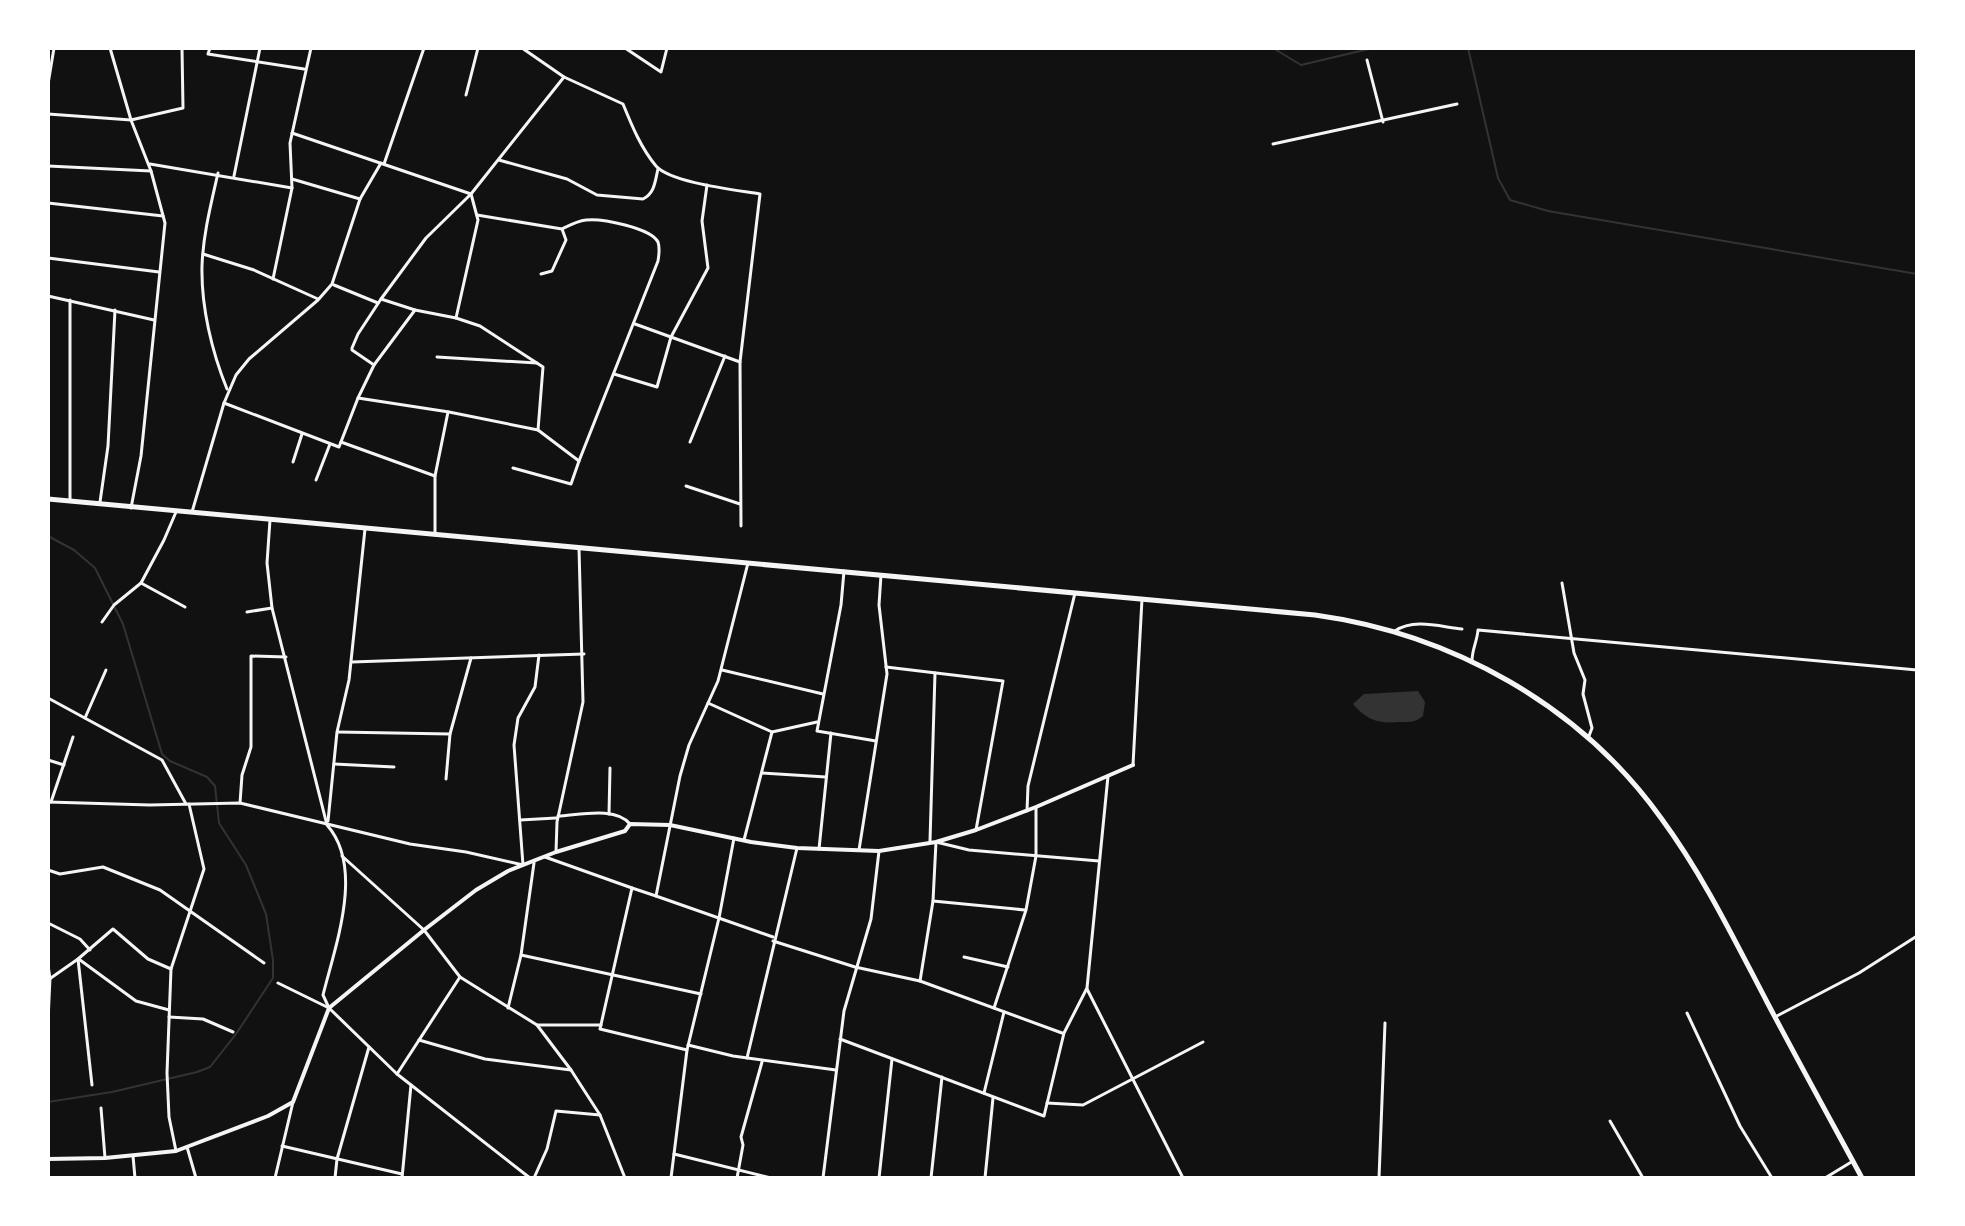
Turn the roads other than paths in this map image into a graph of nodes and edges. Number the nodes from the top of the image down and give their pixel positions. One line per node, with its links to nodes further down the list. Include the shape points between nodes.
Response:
1 (54, 48): 15 (street)
2 (110, 48): 21 (street)
3 (182, 48): 21 (street, via 183,108)
4 (210, 48): 13 (street, via 208,54)
5 (260, 48): 13 (street)
6 (311, 48): 14 (street)
7 (424, 48): 27 (street)
8 (478, 48): 18 (street)
9 (522, 48): 16 (street)
10 (625, 48): 11 (street, via 661,72)
11 (667, 48)
12 (1367, 60): 22 (street)
13 (257, 61): 14 (street); 32 (street)
14 (304, 69): 23 (street)
15 (49, 77): 17 (street)
16 (564, 77): 25 (street); 29 (street, via 623,104)
17 (48, 84)
18 (466, 95)
19 (1457, 104): 22 (street)
20 (48, 114): 21 (street)
21 (131, 120): 26 (street)
22 (1383, 122): 24 (street)
23 (292, 133): 27 (street); 33 (street)
24 (1273, 144)
25 (499, 160): 29 (street, via 567,179 597,195 643,199 654,189); 36 (street)
26 (148, 163): 30 (street); 31 (street)
27 (383, 164): 36 (street); 37 (street)
28 (48, 166): 30 (street)
29 (658, 169): 34 (street)
30 (151, 171): 40 (street)
31 (218, 173): 32 (street); 42 (street)
32 (234, 176): 35 (street)
33 (292, 179): 35 (street); 37 (street)
34 (707, 185): 57 (street, via 702,221 708,268); 60 (street, via 760,194)
35 (292, 188): 46 (street)
36 (471, 194): 39 (street); 51 (street, via 426,238)
37 (360, 199): 47 (street)
38 (48, 203): 40 (street)
39 (477, 215): 41 (street); 54 (street)
40 (163, 216): 44 (street)
41 (562, 229): 45 (street, via 566,240 552,271); 56 (street, via 578,221 609,221 657,240 658,261)
42 (203, 254): 46 (street); 64 (street, via 205,306)
43 (48, 258): 44 (street)
44 (159, 272): 55 (street)
45 (541, 274)
46 (273, 279): 50 (street)
47 (332, 284): 50 (street); 51 (street)
48 (48, 296): 49 (street)
49 (70, 300): 52 (street); 80 (street)
50 (318, 300): 64 (street, via 249,359)
51 (380, 301): 53 (street); 62 (street, via 352,350)
52 (115, 310): 55 (street); 82 (street)
53 (415, 310): 54 (street); 62 (street)
54 (456, 318): 61 (street, via 480,326)
55 (154, 320): 83 (street)
56 (634, 323): 57 (street); 63 (street)
57 (671, 337): 58 (street); 63 (street, via 657,387)
58 (725, 356): 60 (street); 71 (street)
59 (437, 357): 61 (street)
60 (740, 362): 81 (street)
61 (538, 363): 68 (street, via 545,368)
62 (374, 365): 65 (street)
63 (614, 374): 73 (street)
64 (228, 391): 66 (street)
65 (358, 398): 67 (street); 70 (street)
66 (224, 403): 69 (street); 85 (street)
67 (449, 412): 68 (street); 76 (street)
68 (538, 430): 73 (street)
69 (302, 434): 72 (street); 74 (street)
70 (341, 442): 72 (street, via 339,447); 76 (street)
71 (690, 442)
72 (330, 444): 77 (street)
73 (579, 461): 75 (street, via 571,484)
74 (293, 462)
75 (513, 468)
76 (435, 476): 89 (street)
77 (316, 480)
78 (686, 486): 81 (street)
79 (48, 499): 80 (highway)
80 (70, 501): 82 (highway)
81 (741, 504): 87 (street)
82 (100, 505): 83 (highway)
83 (131, 508): 84 (highway)
84 (176, 512): 85 (highway); 94 (street)
85 (192, 514): 86 (highway)
86 (270, 520): 88 (highway); 99 (street)
87 (741, 526)
88 (365, 529): 89 (highway); 110 (street)
89 (435, 535): 90 (highway)
90 (579, 548): 91 (highway); 105 (street)
91 (748, 563): 92 (highway); 113 (street)
92 (844, 571): 93 (highway); 116 (street)
93 (881, 575): 96 (highway); 111 (street)
94 (141, 583): 98 (street); 101 (street)
95 (1562, 583): 104 (street)
96 (1075, 593): 97 (highway); 142 (street, via 1028,786)
97 (1142, 599): 103 (highway, via 1315,615); 131 (street)
98 (185, 607)
99 (272, 608): 100 (street); 107 (street)
100 (247, 612)
101 (102, 622)
102 (1462, 629): 103 (street, via 1413,624)
103 (1395, 631): 109 (highway)
104 (1573, 638): 109 (street, via 1478,630); 114 (street); 126 (street, via 1585,680)
105 (584, 654): 106 (street); 144 (street, via 583,702)
106 (539, 655): 108 (street); 145 (street, via 535,687 518,718 514,745)
107 (286, 657): 139 (street, via 251,656 251,747); 147 (street)
108 (471, 658): 110 (street); 124 (street)
109 (1472, 661): 126 (highway)
110 (351, 663): 121 (street)
111 (886, 667): 115 (street); 127 (street)
112 (106, 670): 119 (street)
113 (721, 670): 116 (street); 118 (street)
114 (1917, 670)
115 (935, 673): 149 (street, via 1003,681); 152 (street)
116 (823, 694): 120 (street)
117 (48, 698): 119 (street)
118 (708, 703): 122 (street); 148 (street, via 689,745)
119 (85, 718): 140 (street, via 162,760)
120 (819, 722): 122 (street); 123 (street, via 817,731)
121 (337, 732): 124 (street); 129 (street)
122 (772, 732): 134 (street)
123 (831, 733): 127 (street); 136 (street)
124 (450, 734): 137 (street)
125 (73, 737): 130 (street)
126 (1589, 737): 198 (highway, via 1674,836)
127 (876, 741): 155 (street)
128 (48, 760): 130 (street)
129 (333, 764): 132 (street); 147 (street)
130 (64, 765): 138 (street)
131 (1133, 765): 135 (street)
132 (394, 767)
133 (610, 768): 143 (street)
134 (761, 773): 136 (street); 151 (street)
135 (1108, 776): 141 (street); 162 (street)
136 (826, 777): 154 (street)
137 (446, 779)
138 (50, 802): 140 (street)
139 (240, 803): 140 (street); 147 (street)
140 (188, 804): 169 (street, via 204,869)
141 (1036, 807): 142 (street); 159 (street)
142 (1027, 811): 149 (street)
143 (609, 814): 144 (street); 146 (street)
144 (558, 817): 145 (street); 157 (street)
145 (520, 820): 163 (street)
146 (630, 824): 148 (street); 157 (street, via 625,831)
147 (327, 825): 158 (street); 163 (street)
148 (670, 825): 150 (street); 166 (street)
149 (976, 830): 152 (street)
150 (734, 838): 151 (street); 170 (street)
151 (744, 840): 153 (street)
152 (933, 843): 156 (street); 159 (street); 167 (street)
153 (797, 848): 154 (street); 174 (street)
154 (819, 849): 155 (street)
155 (859, 850): 156 (street)
156 (879, 851): 181 (street, via 871,919)
157 (556, 852): 160 (street)
158 (342, 856): 172 (street); 191 (street, via 346,891 323,995)
159 (1036, 856): 162 (street); 168 (street)
160 (544, 857): 161 (street); 165 (street)
161 (534, 861): 163 (street); 176 (street)
162 (1099, 861): 189 (street)
163 (523, 865): 172 (street, via 476,890)
164 (48, 870): 169 (street, via 60,874 103,867 160,890)
165 (632, 888): 166 (street); 184 (street)
166 (656, 896): 170 (street)
167 (933, 901): 168 (street); 187 (street)
168 (1026, 910): 182 (street)
169 (190, 911): 179 (street); 183 (street)
170 (719, 918): 174 (street); 190 (street)
171 (48, 923): 175 (street)
172 (424, 930): 185 (street); 191 (street)
173 (1917, 936): 198 (street)
174 (773, 939): 181 (street); 210 (street)
175 (90, 950): 178 (street); 183 (street, via 113,929 148,959)
176 (521, 955): 184 (street); 192 (street)
177 (964, 957): 182 (street)
178 (78, 959): 186 (street); 194 (street, via 136,1001); 218 (street)
179 (264, 963)
180 (48, 966): 186 (street)
181 (855, 967): 187 (street); 205 (street)
182 (1008, 967): 193 (street)
183 (171, 969): 194 (street)
184 (613, 973): 190 (street); 202 (street)
185 (460, 977): 192 (street); 206 (street)
186 (49, 979): 199 (street)
187 (920, 981): 193 (street)
188 (278, 983): 191 (street)
189 (1087, 988): 204 (street); 217 (street)
190 (701, 994): 209 (street)
191 (329, 1008): 208 (street); 222 (street)
192 (508, 1008): 201 (street)
193 (994, 1008): 195 (street)
194 (169, 1010): 197 (street)
195 (1004, 1012): 204 (street); 220 (street)
196 (1687, 1013): 254 (street, via 1740,1126)
197 (169, 1017): 203 (street, via 203,1019); 229 (street, via 169,1117)
198 (1775, 1017): 235 (highway)
199 (48, 1021)
200 (1385, 1023): 252 (street)
201 (537, 1025): 202 (street); 213 (street)
202 (601, 1025): 209 (street, via 600,1029)
203 (233, 1032)
204 (1064, 1033): 223 (street)
205 (840, 1039): 211 (street); 214 (street)
206 (419, 1040): 213 (street, via 485,1059); 215 (street)
207 (1203, 1042): 217 (street)
208 (369, 1047): 215 (street); 234 (street)
209 (688, 1048): 210 (street); 230 (street)
210 (747, 1058): 212 (street)
211 (892, 1059): 216 (street); 248 (street)
212 (763, 1060): 214 (street); 236 (street, via 741,1137)
213 (571, 1070): 225 (street)
214 (836, 1070): 247 (street)
215 (397, 1074): 219 (street)
216 (942, 1077): 220 (street); 249 (street)
217 (1133, 1079): 223 (street, via 1083,1105); 251 (street)
218 (92, 1085)
219 (411, 1085): 237 (street); 242 (street)
220 (984, 1093): 221 (street)
221 (993, 1097): 223 (street, via 1044,1116); 250 (street)
222 (293, 1102): 227 (street); 228 (street)
223 (1047, 1103)
224 (101, 1108): 232 (street)
225 (600, 1115): 242 (street, via 556,1111 547,1149); 243 (street)
226 (1610, 1121): 253 (street)
227 (282, 1146): 234 (street); 240 (street)
228 (187, 1147): 229 (street); 239 (street)
229 (176, 1151): 231 (street)
230 (674, 1154): 236 (street); 244 (street)
231 (133, 1156): 232 (street); 238 (street)
232 (105, 1158): 233 (street)
233 (48, 1159)
234 (337, 1159): 237 (street); 241 (street)
235 (1853, 1161): 255 (street); 256 (highway)
236 (739, 1170): 245 (street); 246 (street)
237 (402, 1176)
238 (135, 1178)
239 (196, 1178)
240 (275, 1178)
241 (335, 1178)
242 (532, 1178)
243 (625, 1178)
244 (671, 1178)
245 (737, 1178)
246 (771, 1178)
247 (823, 1178)
248 (879, 1178)
249 (931, 1178)
250 (985, 1178)
251 (1183, 1178)
252 (1379, 1178)
253 (1643, 1178)
254 (1772, 1178)
255 (1825, 1178)
256 (1862, 1178)

